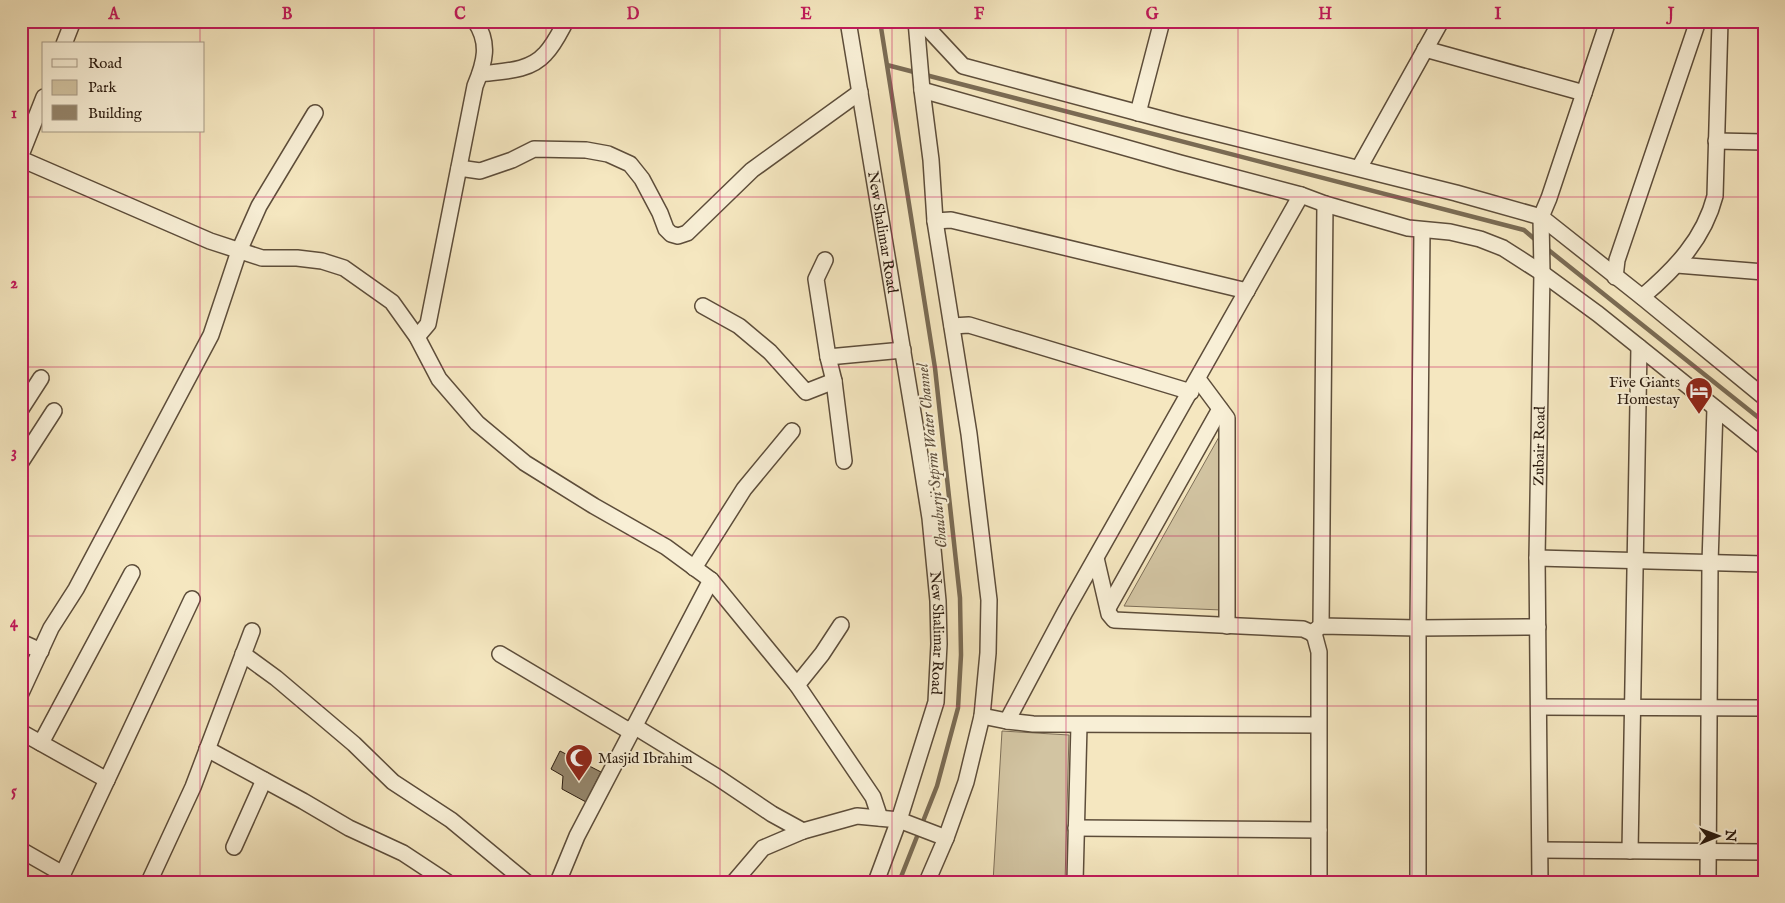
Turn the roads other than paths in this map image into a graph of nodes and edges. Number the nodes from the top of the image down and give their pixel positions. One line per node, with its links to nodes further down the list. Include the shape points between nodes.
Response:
1 (73, 21): 12 (street)
2 (474, 21): 14 (street, via 484,37 484,64)
3 (566, 21): 14 (street, via 546,54 536,62 522,69)
4 (848, 21): 16 (street, New Shalimar Road)
5 (916, 21): 15 (street)
6 (921, 21): 19 (street, via 963,66)
7 (1441, 21): 13 (street)
8 (1608, 21): 17 (street, Zubair Road)
9 (1698, 21): 36 (street, via 1617,260)
10 (1720, 21): 21 (street)
11 (1157, 22): 19 (street)
12 (65, 42)
13 (1425, 49): 17 (street); 25 (street)
14 (480, 74): 24 (street, via 474,86)
15 (922, 87): 26 (street); 28 (street)
16 (860, 92): 24 (street, via 752,170 688,233 678,236 666,229 642,179 630,164 608,154 586,150 534,149 480,171); 43 (street, New Shalimar Road)
17 (1584, 93): 29 (street, Zubair Road)
18 (42, 102): 23 (street)
19 (1138, 112): 25 (street)
20 (315, 113): 31 (street, via 260,206)
21 (1716, 142): 22 (street); 33 (street, via 1715,196 1711,210 1703,228)
22 (1764, 142)
23 (21, 157): 31 (street)
24 (459, 168): 41 (street, via 428,324)
25 (1359, 168): 29 (street)
26 (1301, 195): 27 (street); 37 (street)
27 (1325, 204): 30 (street); 72 (street)
28 (935, 221): 37 (street, via 951,220); 40 (street)
29 (1541, 224): 34 (street, Zubair Road); 36 (street)
30 (1422, 230): 34 (street, via 1480,239); 71 (street)
31 (239, 251): 41 (street, via 262,258 322,261 344,268 392,302); 75 (street, via 211,335)
32 (825, 260): 44 (street, via 816,279)
33 (1677, 265): 35 (street); 38 (street)
34 (1542, 270): 42 (street); 59 (street, Zubair Road)
35 (1764, 272)
36 (1615, 276): 38 (street)
37 (1247, 291): 46 (street)
38 (1642, 297): 49 (street)
39 (703, 306): 47 (street, via 739,326 770,352 806,392)
40 (952, 326): 48 (street, via 969,325); 84 (street, via 989,600)
41 (417, 337): 63 (street, via 439,379 477,424 525,463 666,547)
42 (1639, 347): 50 (street); 60 (street)
43 (904, 350): 44 (street); 95 (street, New Shalimar Road, via 930,518 939,644 936,702)
44 (828, 357): 47 (street)
45 (41, 378): 51 (street)
46 (1198, 379): 48 (street); 52 (street)
47 (834, 381): 56 (street)
48 (1191, 392): 58 (street)
49 (1764, 398)
50 (1715, 408): 55 (street); 61 (street)
51 (21, 409)
52 (1220, 409): 67 (street); 69 (street, via 1227,418)
53 (54, 412): 57 (street)
54 (792, 431): 63 (street, via 744,489)
55 (1764, 447)
56 (844, 460)
57 (21, 462)
58 (1096, 558): 67 (street); 85 (street)
59 (1537, 558): 60 (street); 70 (street, Zubair Road)
60 (1634, 561): 61 (street); 80 (street)
61 (1710, 563): 62 (street); 82 (street)
62 (1764, 564)
63 (694, 568): 65 (street)
64 (132, 573): 90 (street)
65 (711, 580): 78 (street); 88 (street)
66 (192, 599): 92 (street)
67 (1108, 608): 69 (street, via 1114,620)
68 (841, 624): 78 (street)
69 (1227, 626): 72 (street)
70 (1538, 627): 71 (street); 81 (street, Zubair Road)
71 (1418, 628): 72 (street); 116 (street)
72 (1316, 630): 87 (street, via 1319,652)
73 (252, 631): 76 (street)
74 (21, 642): 75 (street)
75 (41, 651): 79 (street)
76 (243, 654): 91 (street); 109 (street, via 354,744 393,782 451,820)
77 (500, 654): 88 (street)
78 (797, 685): 94 (street, via 873,797)
79 (21, 693)
80 (1632, 706): 81 (street); 82 (street); 103 (street)
81 (1539, 707): 102 (street, Zubair Road)
82 (1709, 708): 83 (street); 104 (street)
83 (1764, 708)
84 (982, 716): 85 (street); 99 (street, via 966,782)
85 (1007, 721): 86 (street)
86 (1079, 725): 87 (street); 96 (street)
87 (1318, 725): 98 (street)
88 (633, 729): 97 (street); 110 (street, via 577,836)
89 (21, 732): 90 (street)
90 (41, 743): 92 (street)
91 (207, 749): 93 (street); 108 (street)
92 (107, 780): 106 (street)
93 (264, 780): 100 (street); 107 (street, via 349,828 403,852)
94 (880, 818): 95 (street); 97 (street, via 857,816)
95 (902, 821): 99 (street); 112 (street, New Shalimar Road)
96 (1076, 828): 98 (street); 114 (street)
97 (803, 830): 111 (street, via 763,848)
98 (1319, 830): 115 (street)
99 (940, 835): 113 (street)
100 (234, 847)
101 (21, 850): 106 (street)
102 (1540, 850): 103 (street); 117 (street, Zubair Road)
103 (1630, 851): 104 (street)
104 (1708, 852): 105 (street); 118 (street)
105 (1764, 852)
106 (61, 878)
107 (440, 880)
108 (149, 882)
109 (526, 882)
110 (558, 882)
111 (734, 882)
112 (876, 882)
113 (927, 882)
114 (1075, 882)
115 (1319, 882)
116 (1418, 882)
117 (1540, 882)
118 (1708, 882)

